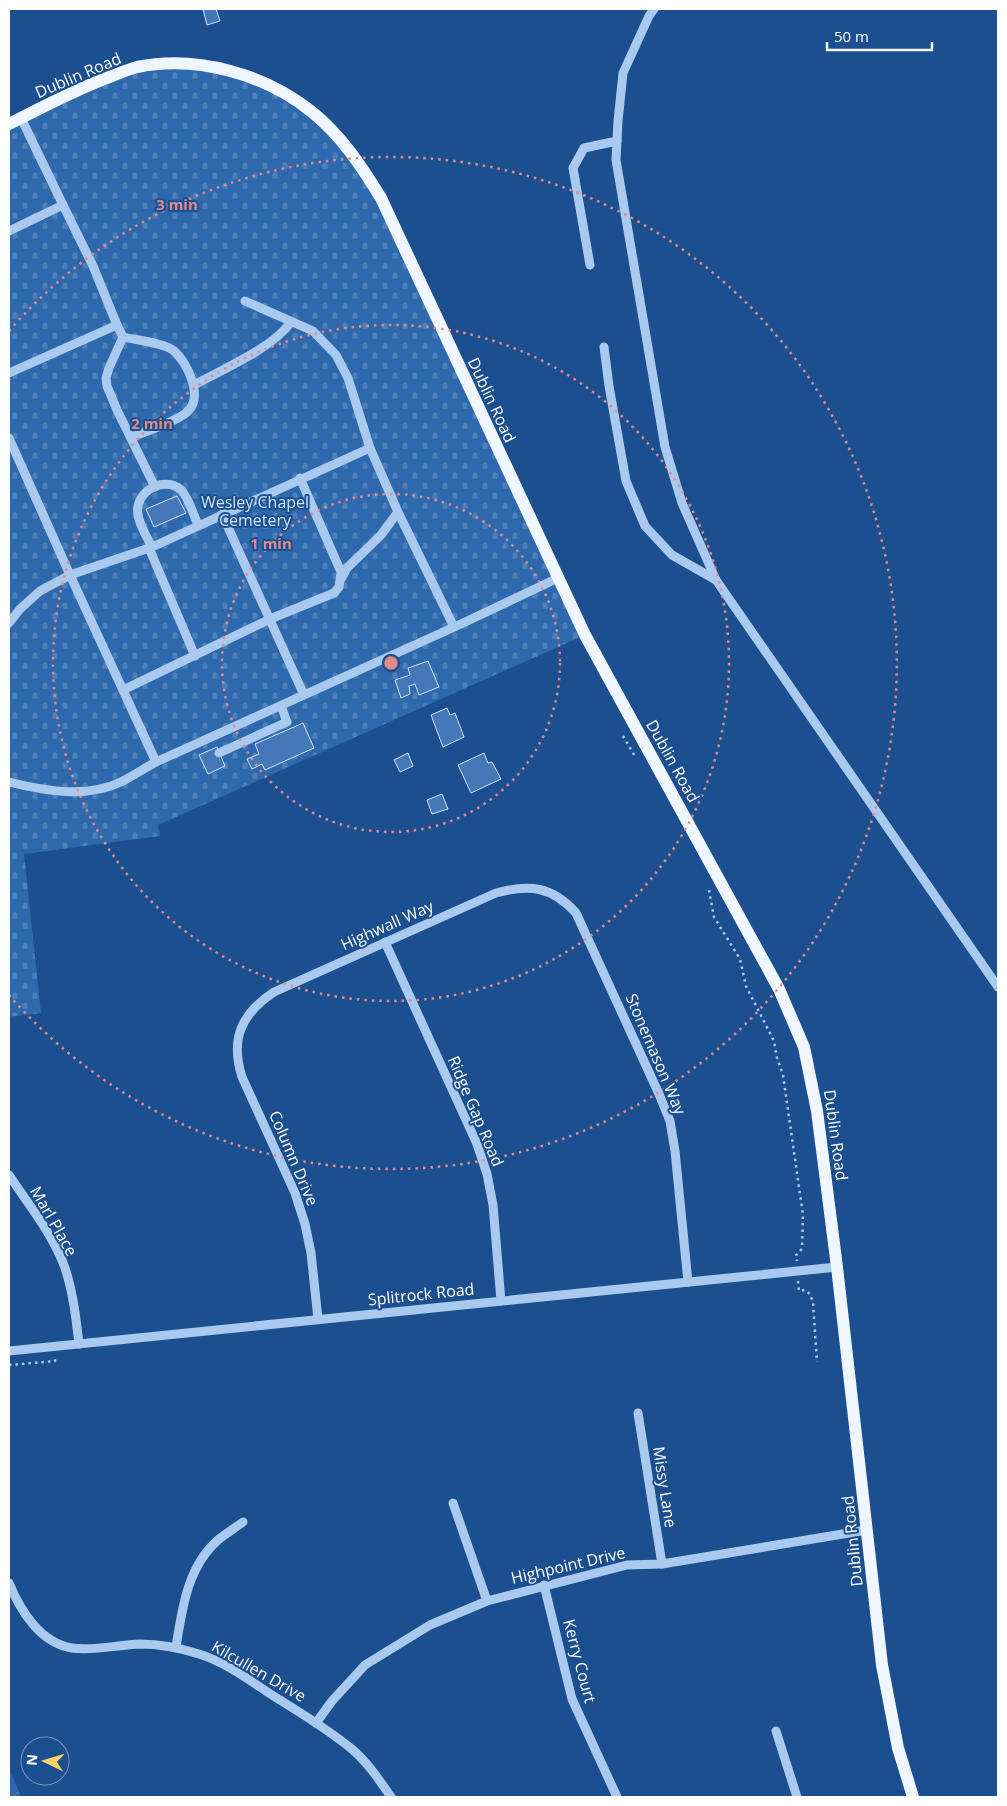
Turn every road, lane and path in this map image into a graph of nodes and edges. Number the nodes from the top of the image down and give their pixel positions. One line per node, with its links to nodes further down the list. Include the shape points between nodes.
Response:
1 (654, 9): 4 (street, via 624,73)
2 (21, 118): 3 (main road, Dublin Road); 5 (street); 25 (main road, Dublin Road, via 88,85 136,67 166,64 217,68 259,80 312,112 349,150 381,198)
3 (9, 124)
4 (617, 141): 7 (street, via 584,148 573,168); 27 (street, via 616,160 665,447 682,503)
5 (63, 205): 6 (street); 10 (street)
6 (9, 231)
7 (590, 266)
8 (245, 301): 9 (street)
9 (291, 322): 14 (street, via 270,343); 17 (street, via 312,332 336,355 348,378)
10 (117, 325): 11 (street); 13 (street)
11 (123, 337): 14 (street, via 174,351); 15 (street, via 106,378 109,392)
12 (604, 347): 27 (street, via 626,481 644,526 672,555)
13 (9, 373)
14 (194, 385): 15 (street, via 195,400 188,412)
15 (131, 437): 19 (street)
16 (9, 438): 24 (street)
17 (370, 448): 18 (street); 20 (street)
18 (300, 478): 21 (street); 26 (street, via 341,572)
19 (155, 487): 22 (street, via 163,483 172,484 182,491); 23 (street, via 145,492 137,512)
20 (398, 512): 26 (street, via 381,535 347,568); 30 (street)
21 (222, 514): 22 (street); 28 (street)
22 (198, 525): 23 (street)
23 (150, 547): 24 (street); 31 (street)
24 (70, 576): 29 (street, via 40,591); 32 (street)
25 (558, 578): 30 (street); 49 (main road, Dublin Road, via 585,635 779,989 804,1047 817,1111)
26 (341, 580): 28 (street, via 334,593)
27 (716, 580): 45 (street)
28 (270, 619): 31 (street); 33 (street)
29 (9, 623)
30 (454, 627): 33 (street)
31 (195, 656): 32 (street)
32 (123, 690): 40 (street)
33 (304, 695): 34 (street)
34 (281, 706): 35 (street); 37 (street, via 287,722)
35 (223, 732): 37 (street); 40 (street)
36 (623, 736): 39 (path)
37 (230, 747): 38 (street)
38 (219, 752)
39 (637, 760)
40 (156, 762): 41 (street, via 106,788 88,791 46,790)
41 (9, 782)
42 (708, 887): 48 (path, via 714,917 740,959 746,986 774,1041 783,1075 803,1215 802,1248 796,1255)
43 (546, 891): 44 (street, Highwall Way, via 521,887 496,892); 50 (street, Stonemason Way, via 568,904 576,913 670,1121)
44 (385, 942): 46 (street, Highwall Way, via 274,992); 52 (street, Ridge Gap Road, via 477,1144 487,1174 493,1205)
45 (998, 987)
46 (249, 1013): 53 (street, Column Drive, via 240,1029 237,1063 306,1224)
47 (9, 1175): 54 (street, Marl Place, via 46,1232 64,1267)
48 (797, 1261)
49 (837, 1267): 50 (street, Splitrock Road); 60 (main road, Dublin Road)
50 (688, 1282): 52 (street, Splitrock Road)
51 (798, 1284): 56 (path, via 799,1291 805,1290 813,1302)
52 (501, 1301): 53 (street, Splitrock Road)
53 (318, 1319): 54 (street, Splitrock Road)
54 (79, 1344): 55 (street, Splitrock Road)
55 (9, 1351)
56 (817, 1362)
57 (638, 1413): 61 (street, Missy Lane)
58 (453, 1503): 64 (street)
59 (243, 1522): 65 (street, via 217,1541 191,1577)
60 (867, 1530): 61 (street, Highpoint Drive); 71 (main road, Dublin Road, via 887,1695)
61 (662, 1564): 63 (street, Highpoint Drive, via 627,1565)
62 (9, 1583): 65 (street, Kilcullen Drive, via 30,1622 58,1644 72,1648 140,1644)
63 (544, 1585): 64 (street, Highpoint Drive); 69 (street, Kerry Court, via 572,1699)
64 (486, 1600): 66 (street, Highpoint Drive, via 430,1625 365,1665)
65 (176, 1648): 66 (street, Kilcullen Drive, via 227,1666)
66 (316, 1723): 68 (street, Kilcullen Drive, via 355,1751)
67 (776, 1731): 70 (street)
68 (391, 1797)
69 (617, 1797)
70 (797, 1797)
71 (913, 1797)

